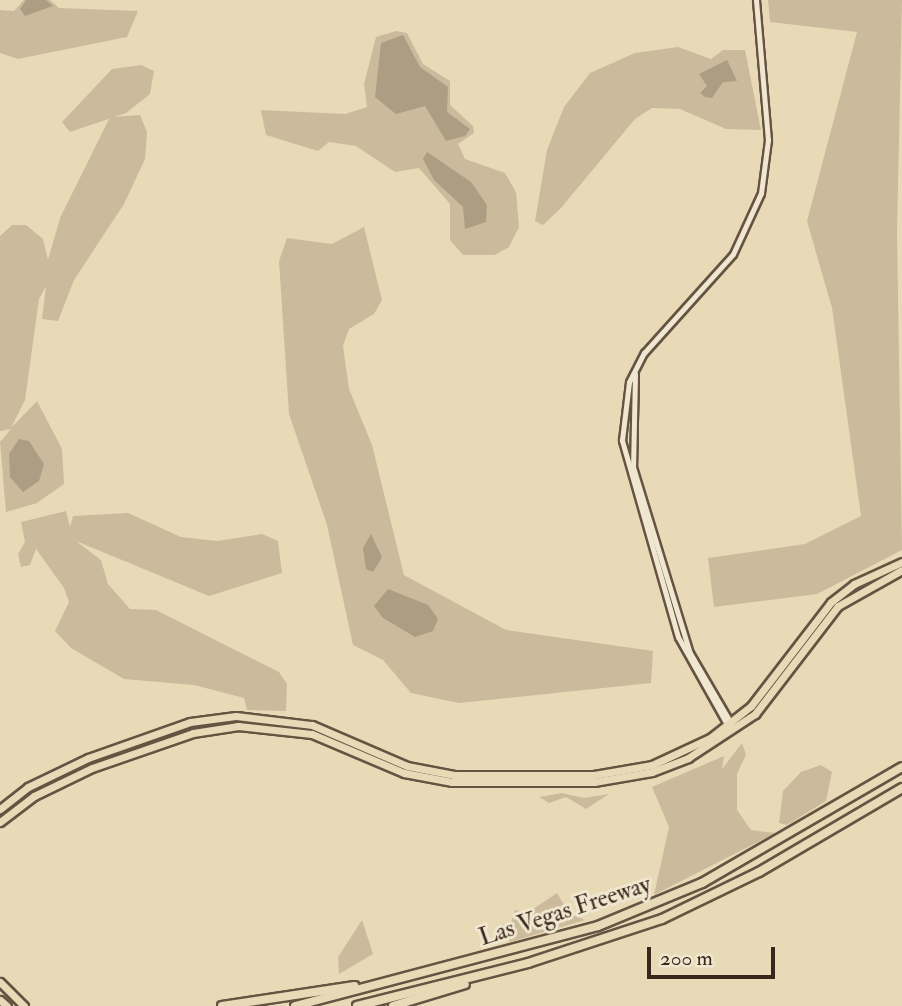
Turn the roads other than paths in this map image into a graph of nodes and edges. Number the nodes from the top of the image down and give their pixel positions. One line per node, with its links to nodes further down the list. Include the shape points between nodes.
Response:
1 (757, 0): 4 (street, via 768,140 761,193 741,243 712,281 663,326 635,374 633,467 690,653)
2 (902, 562): 4 (main road, via 854,584 831,602 775,681)
3 (902, 570): 4 (main road, via 838,606 780,688)
4 (730, 726): 5 (main road, via 652,765 594,775 429,771 312,725 264,716 190,722); 7 (main road, via 652,772 594,782 427,779 312,734 262,726 193,733)
5 (85, 760): 7 (main road); 9 (main road)
6 (902, 767): 12 (highway, Las Vegas Freeway, via 749,858 661,900 598,926)
7 (88, 770): 10 (main road)
8 (902, 789): 11 (highway, Las Vegas Freeway, via 708,899)
9 (0, 809)
10 (0, 822)
11 (527, 963): 19 (highway, Las Vegas Freeway); 20 (highway)
12 (413, 976): 17 (highway); 18 (highway, Las Vegas Freeway)
13 (0, 982): 16 (main road)
14 (0, 1000): 15 (main road)
15 (7, 1006)
16 (24, 1006)
17 (222, 1006)
18 (295, 1006)
19 (357, 1006)
20 (393, 1006)

